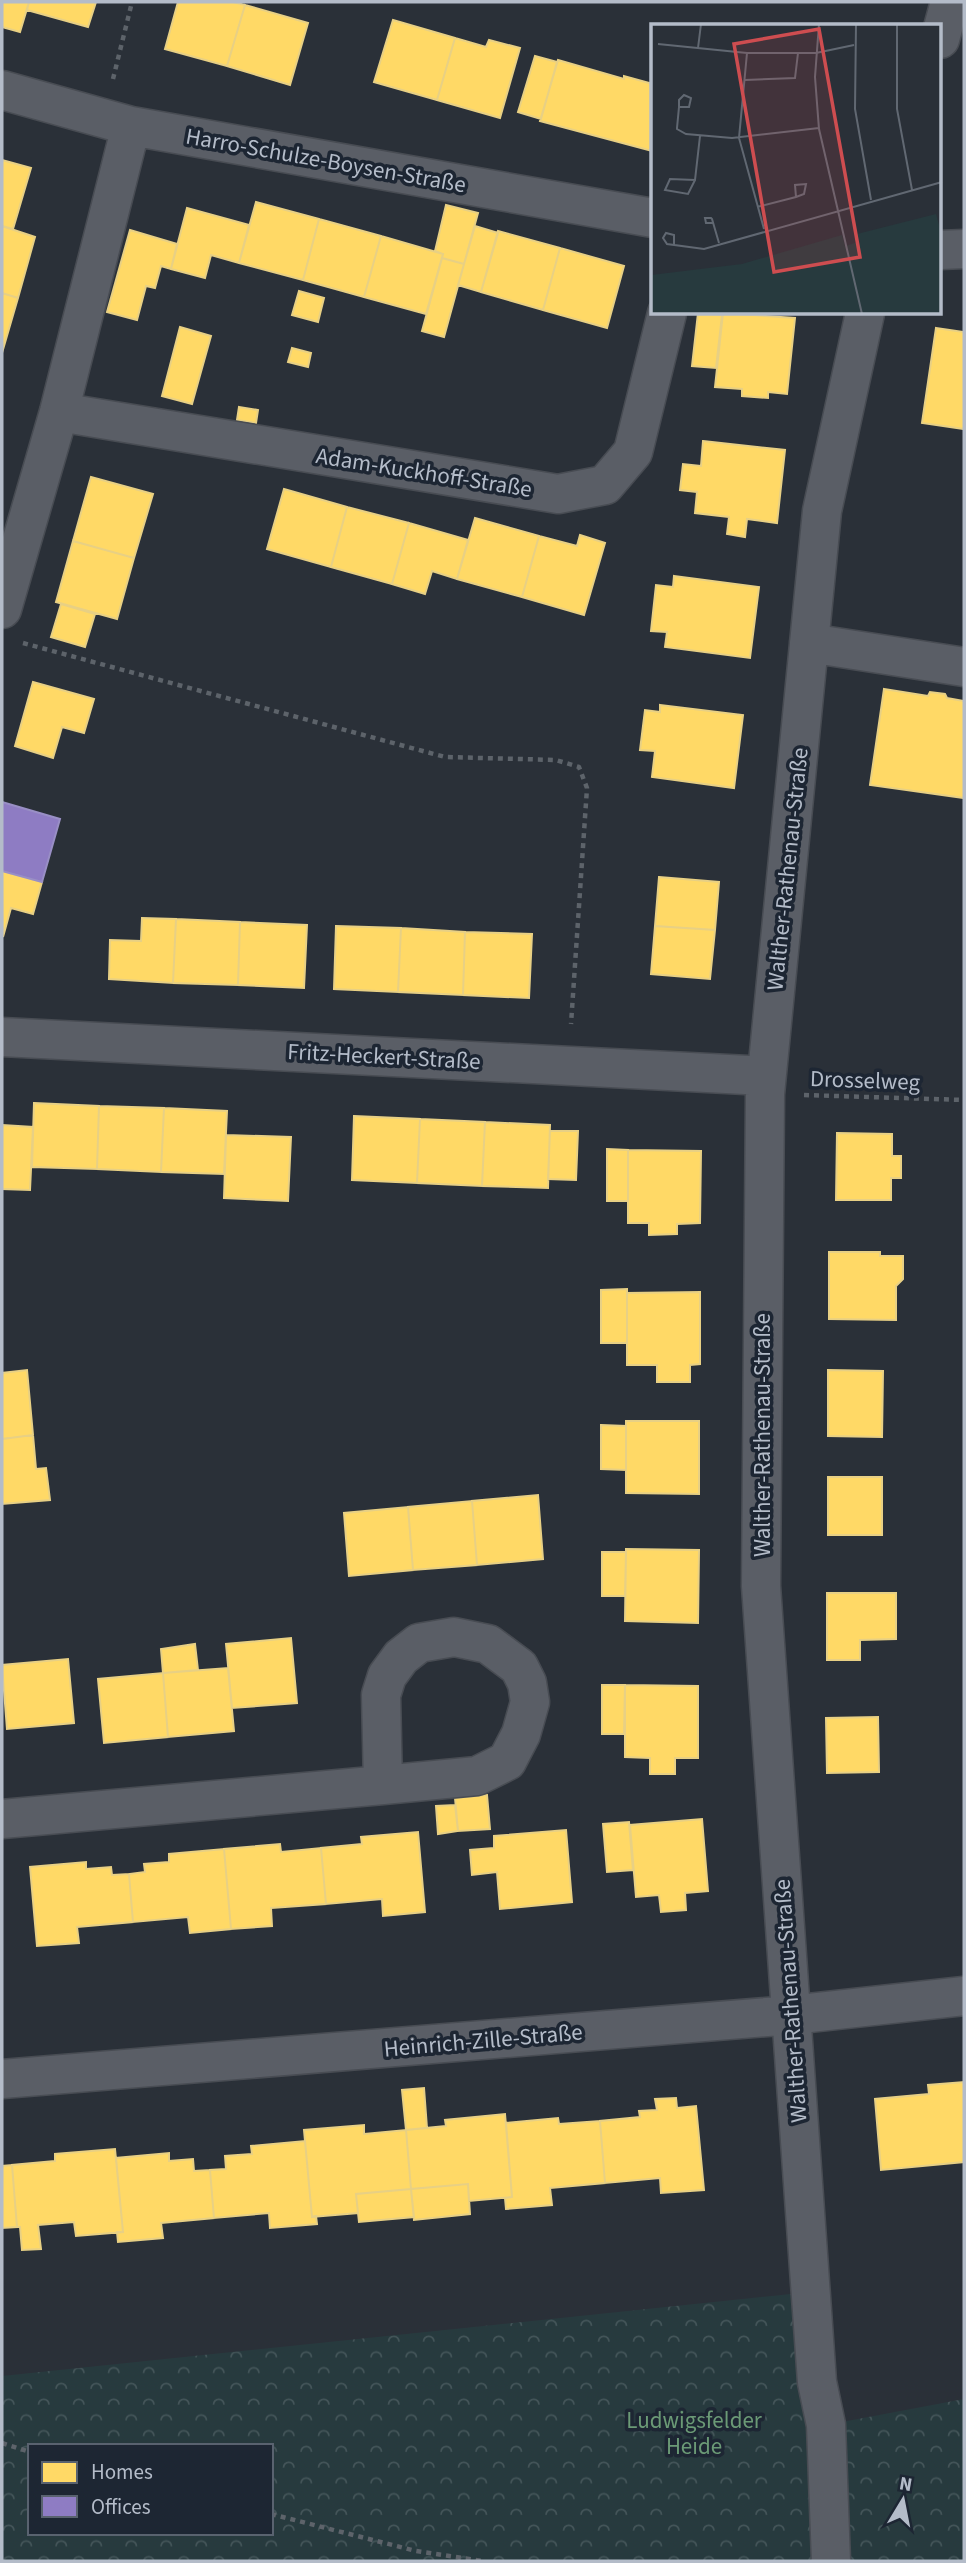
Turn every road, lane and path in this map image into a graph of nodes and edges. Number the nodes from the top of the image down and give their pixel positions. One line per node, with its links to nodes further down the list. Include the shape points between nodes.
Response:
1 (132, 2): 5 (path)
2 (950, 2): 3 (street)
3 (942, 32)
4 (2, 90): 5 (street, Harro-Schulze-Boysen-Straße)
5 (117, 122): 6 (street, Harro-Schulze-Boysen-Straße); 11 (street)
6 (651, 218)
7 (964, 249): 8 (street)
8 (942, 250)
9 (667, 315): 11 (street, Adam-Kuckhoff-Straße, via 633,452 605,485 558,494)
10 (865, 315): 13 (street, Walther-Rathenau-Straße, via 822,511)
11 (59, 412): 12 (street)
12 (8, 625): 16 (path, via 445,757 556,760 579,768 587,788)
13 (809, 643): 14 (street); 17 (street, Walther-Rathenau-Straße)
14 (964, 667)
15 (2, 1037): 16 (street, Fritz-Heckert-Straße)
16 (568, 1065): 17 (street, Fritz-Heckert-Straße)
17 (766, 1085): 18 (path, Drosselweg); 22 (street, Walther-Rathenau-Straße, via 761,1586)
18 (964, 1100)
19 (383, 1785): 19 (street, via 477,1776 507,1761 530,1702 519,1667 488,1644 454,1637 419,1643 401,1657 387,1676 381,1695); 20 (street)
20 (2, 1819)
21 (964, 1996): 22 (street, Heinrich-Zille-Straße)
22 (791, 2015): 23 (street, Heinrich-Zille-Straße); 28 (street, Walther-Rathenau-Straße, via 817,2382 826,2426)
23 (2, 2079)
24 (2, 2443): 25 (path)
25 (28, 2451)
26 (273, 2514): 27 (path, via 416,2550)
27 (482, 2561)
28 (831, 2561)

